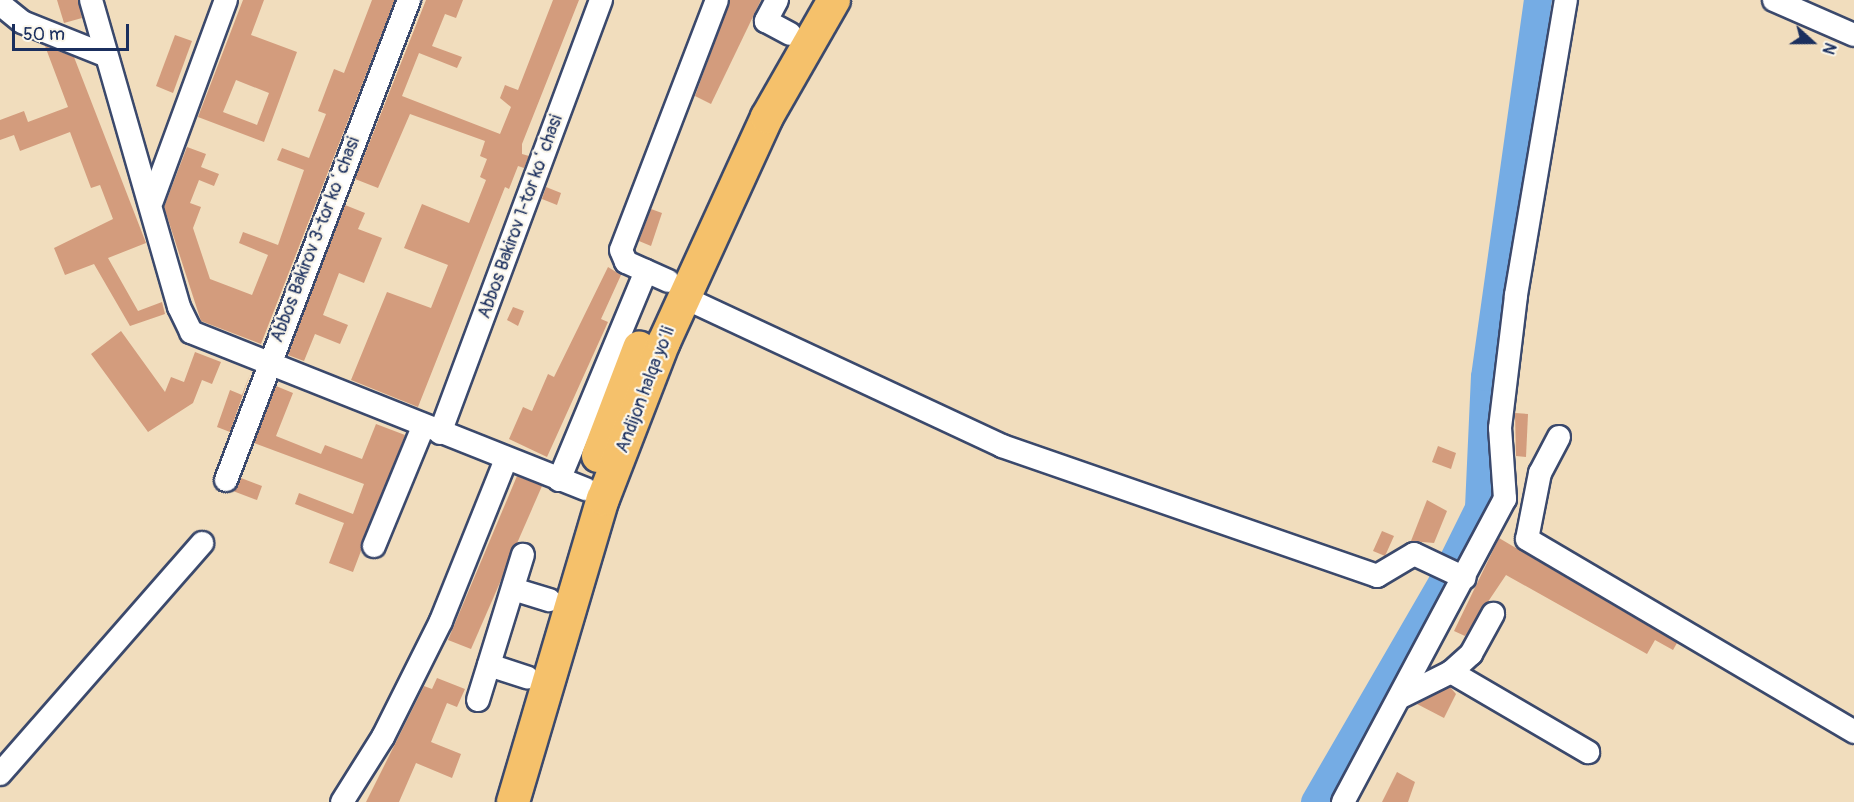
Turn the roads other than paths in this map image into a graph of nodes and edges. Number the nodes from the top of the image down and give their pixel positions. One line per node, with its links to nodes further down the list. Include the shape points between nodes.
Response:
1 (91, 0): 15 (street)
2 (226, 0): 16 (street)
3 (409, 0): 18 (street, Abbos Bakirov 3-tor koʻchasi)
4 (601, 0): 19 (street, Abbos Bakirov 1-tor koʻchasi)
5 (717, 0): 17 (street, via 621,250 626,262)
6 (777, 0): 13 (street, via 766,21)
7 (809, 0): 13 (highway, Andijon halqa yo‘li)
8 (834, 0): 17 (highway, Andijon halqa yo‘li)
9 (1566, 0): 27 (street, via 1516,295 1500,428 1505,499)
10 (1774, 0): 14 (street)
11 (0, 4): 12 (street)
12 (11, 21): 15 (street)
13 (789, 34): 17 (highway, Andijon halqa yo‘li)
14 (1854, 34)
15 (105, 55): 16 (street)
16 (152, 201): 18 (street, via 179,307 191,332)
17 (666, 283): 23 (highway, Andijon halqa yo‘li); 27 (street, via 1002,446 1377,576 1414,554); 41 (highway, Andijon halqa yo‘li)
18 (267, 365): 19 (street); 22 (street, Abbos Bakirov 3-tor koʻchasi, via 268,376)
19 (432, 430): 21 (street); 25 (street, Abbos Bakirov 1-tor koʻchasi)
20 (1559, 437): 36 (street, via 1540,473 1527,539)
21 (506, 462): 23 (street); 39 (street, via 441,621 383,737)
22 (226, 480)
23 (573, 485): 29 (highway, Andijon halqa yo‘li)
24 (202, 543): 38 (street)
25 (374, 546)
26 (523, 555): 28 (street)
27 (1455, 573): 34 (street)
28 (513, 589): 29 (street); 31 (street)
29 (549, 600): 33 (highway, Andijon halqa yo‘li)
30 (1493, 614): 32 (street, via 1471,654)
31 (489, 665): 33 (street); 35 (street)
32 (1451, 672): 34 (street); 37 (street)
33 (527, 677): 40 (highway, Andijon halqa yo‘li)
34 (1403, 696): 42 (street)
35 (478, 700)
36 (1854, 732)
37 (1588, 752)
38 (0, 774)
39 (342, 802)
40 (491, 802)
41 (513, 802)
42 (1343, 802)

